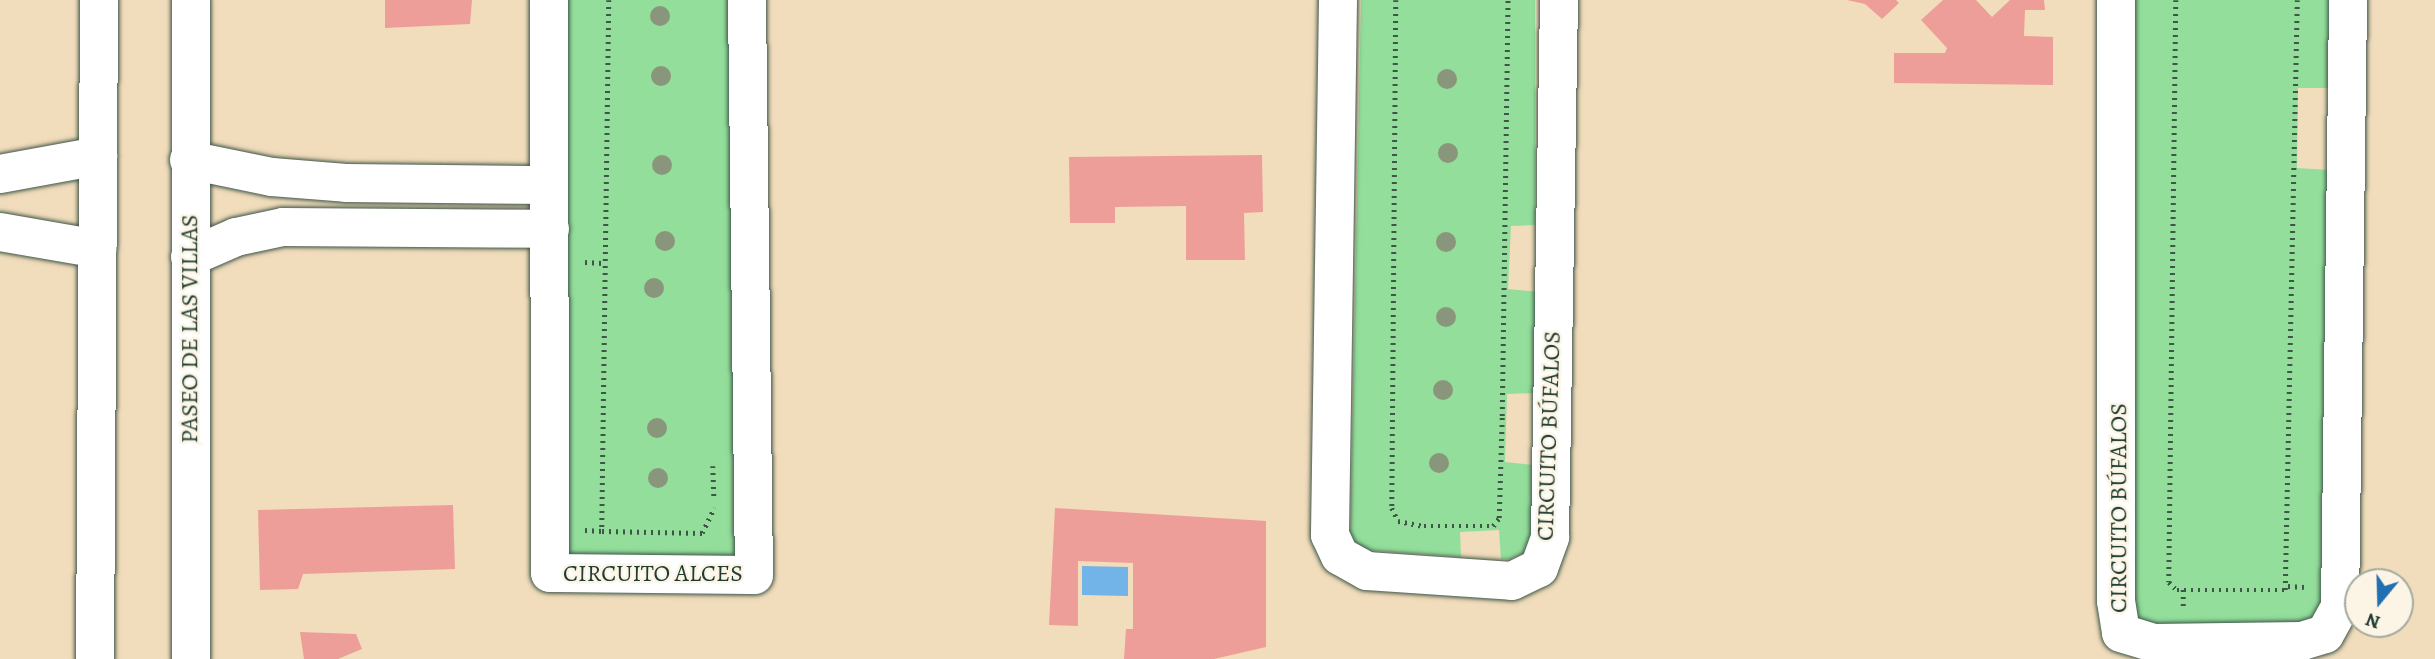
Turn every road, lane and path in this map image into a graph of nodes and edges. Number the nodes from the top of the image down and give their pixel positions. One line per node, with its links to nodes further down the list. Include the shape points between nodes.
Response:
1 (99, 0): 14 (street)
2 (191, 0): 15 (street, PASEO DE LAS VILLAS)
3 (549, 0): 18 (street, CIRCUITO ALCES)
4 (609, 0): 24 (path, via 602,531 702,533 714,507)
5 (747, 0): 20 (street, CIRCUITO ALCES, via 754,575 550,573)
6 (1338, 0): 9 (street, CIRCUITO BÚFALOS, via 1330,535 1340,556 1367,571 1513,581 1539,568 1550,537)
7 (1396, 0): 8 (path, via 1392,508 1398,521 1424,526 1493,527 1499,518 1502,416)
8 (1508, 0)
9 (1559, 0)
10 (2116, 0): 13 (street, CIRCUITO BÚFALOS, via 2116,601 2121,633 2154,643 2302,641 2325,634 2340,607)
11 (2176, 0): 12 (path, via 2169,582 2176,590 2285,590)
12 (2297, 0)
13 (2348, 0)
14 (98, 156): 16 (street); 22 (street)
15 (189, 160): 17 (street, via 272,177); 23 (street, PASEO DE LAS VILLAS)
16 (0, 174)
17 (346, 183): 18 (street); 19 (street)
18 (550, 185): 20 (street, CIRCUITO ALCES)
19 (346, 225): 20 (street); 23 (street, via 283,227 236,237)
20 (550, 229)
21 (0, 232): 22 (street)
22 (98, 249): 25 (street)
23 (190, 257): 26 (street, PASEO DE LAS VILLAS)
24 (713, 461)
25 (95, 659)
26 (191, 659)

